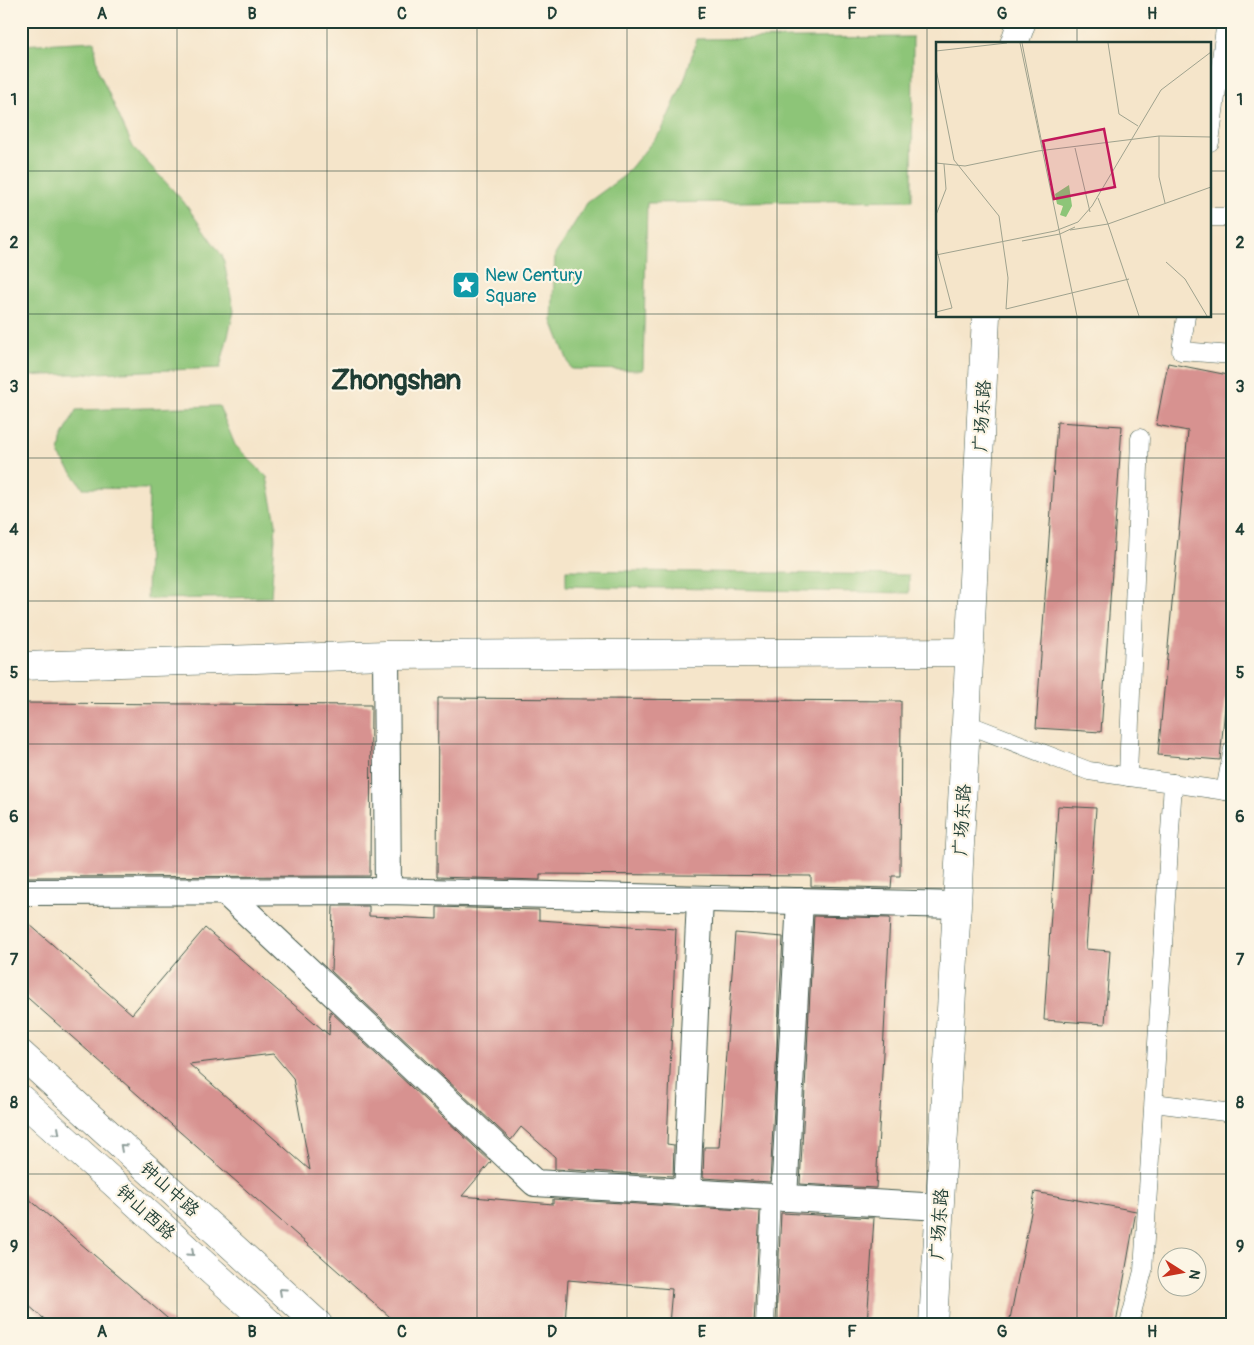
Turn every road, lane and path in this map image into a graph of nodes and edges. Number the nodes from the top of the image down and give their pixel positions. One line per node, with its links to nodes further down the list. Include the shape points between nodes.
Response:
1 (1022, 21): 3 (street)
2 (1226, 21): 4 (lane)
3 (1015, 42)
4 (1212, 127)
5 (1212, 216): 6 (lane)
6 (1233, 217)
7 (986, 318): 11 (street, 广场东路)
8 (1186, 318): 9 (lane, via 1181,351)
9 (1233, 355)
10 (1140, 438): 16 (lane)
11 (970, 652): 12 (street); 14 (street, 广场东路)
12 (386, 655): 13 (street); 20 (street)
13 (21, 666)
14 (967, 724): 16 (lane, via 1089,771); 24 (street, 广场东路)
15 (1233, 748): 18 (lane)
16 (1128, 777): 17 (lane)
17 (1173, 784): 18 (lane); 27 (lane)
18 (1229, 792)
19 (224, 891): 20 (street); 21 (street); 29 (street, via 535,1183)
20 (388, 891): 22 (street)
21 (21, 892)
22 (700, 899): 23 (street); 29 (street)
23 (800, 901): 24 (street); 30 (street)
24 (958, 905): 31 (street, 广场东路)
25 (21, 1054): 33 (street, 钟山中路, one-way to 25)
26 (21, 1099): 32 (street, 钟山西路, one-way to 32)
27 (1154, 1103): 28 (lane); 36 (lane, via 1143,1271)
28 (1233, 1113)
29 (686, 1192): 30 (street)
30 (777, 1197): 31 (street); 34 (lane)
31 (940, 1207): 35 (street, 广场东路)
32 (270, 1324)
33 (318, 1324)
34 (765, 1324)
35 (933, 1324)
36 (1129, 1324)

